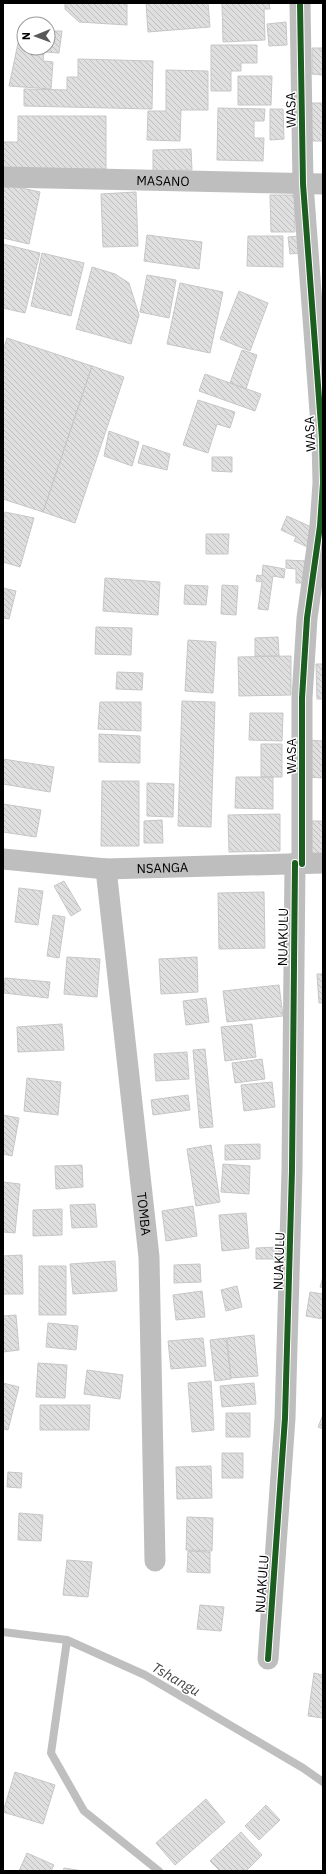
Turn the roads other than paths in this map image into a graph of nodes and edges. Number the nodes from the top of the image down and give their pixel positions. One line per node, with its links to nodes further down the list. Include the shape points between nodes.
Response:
1 (300, 3): 3 (street, WASA)
2 (3, 177): 3 (street, MASANO)
3 (313, 184): 5 (street, WASA, via 322,483 320,526 307,618 302,698)
4 (3, 859): 7 (street, NSANGA)
5 (299, 863): 6 (street, NSANGA); 7 (street, NSANGA); 9 (street, NUAKULU, via 285,1418)
6 (323, 863)
7 (106, 869): 8 (street, TOMBA, via 149,1257)
8 (155, 1561)
9 (268, 1659)

